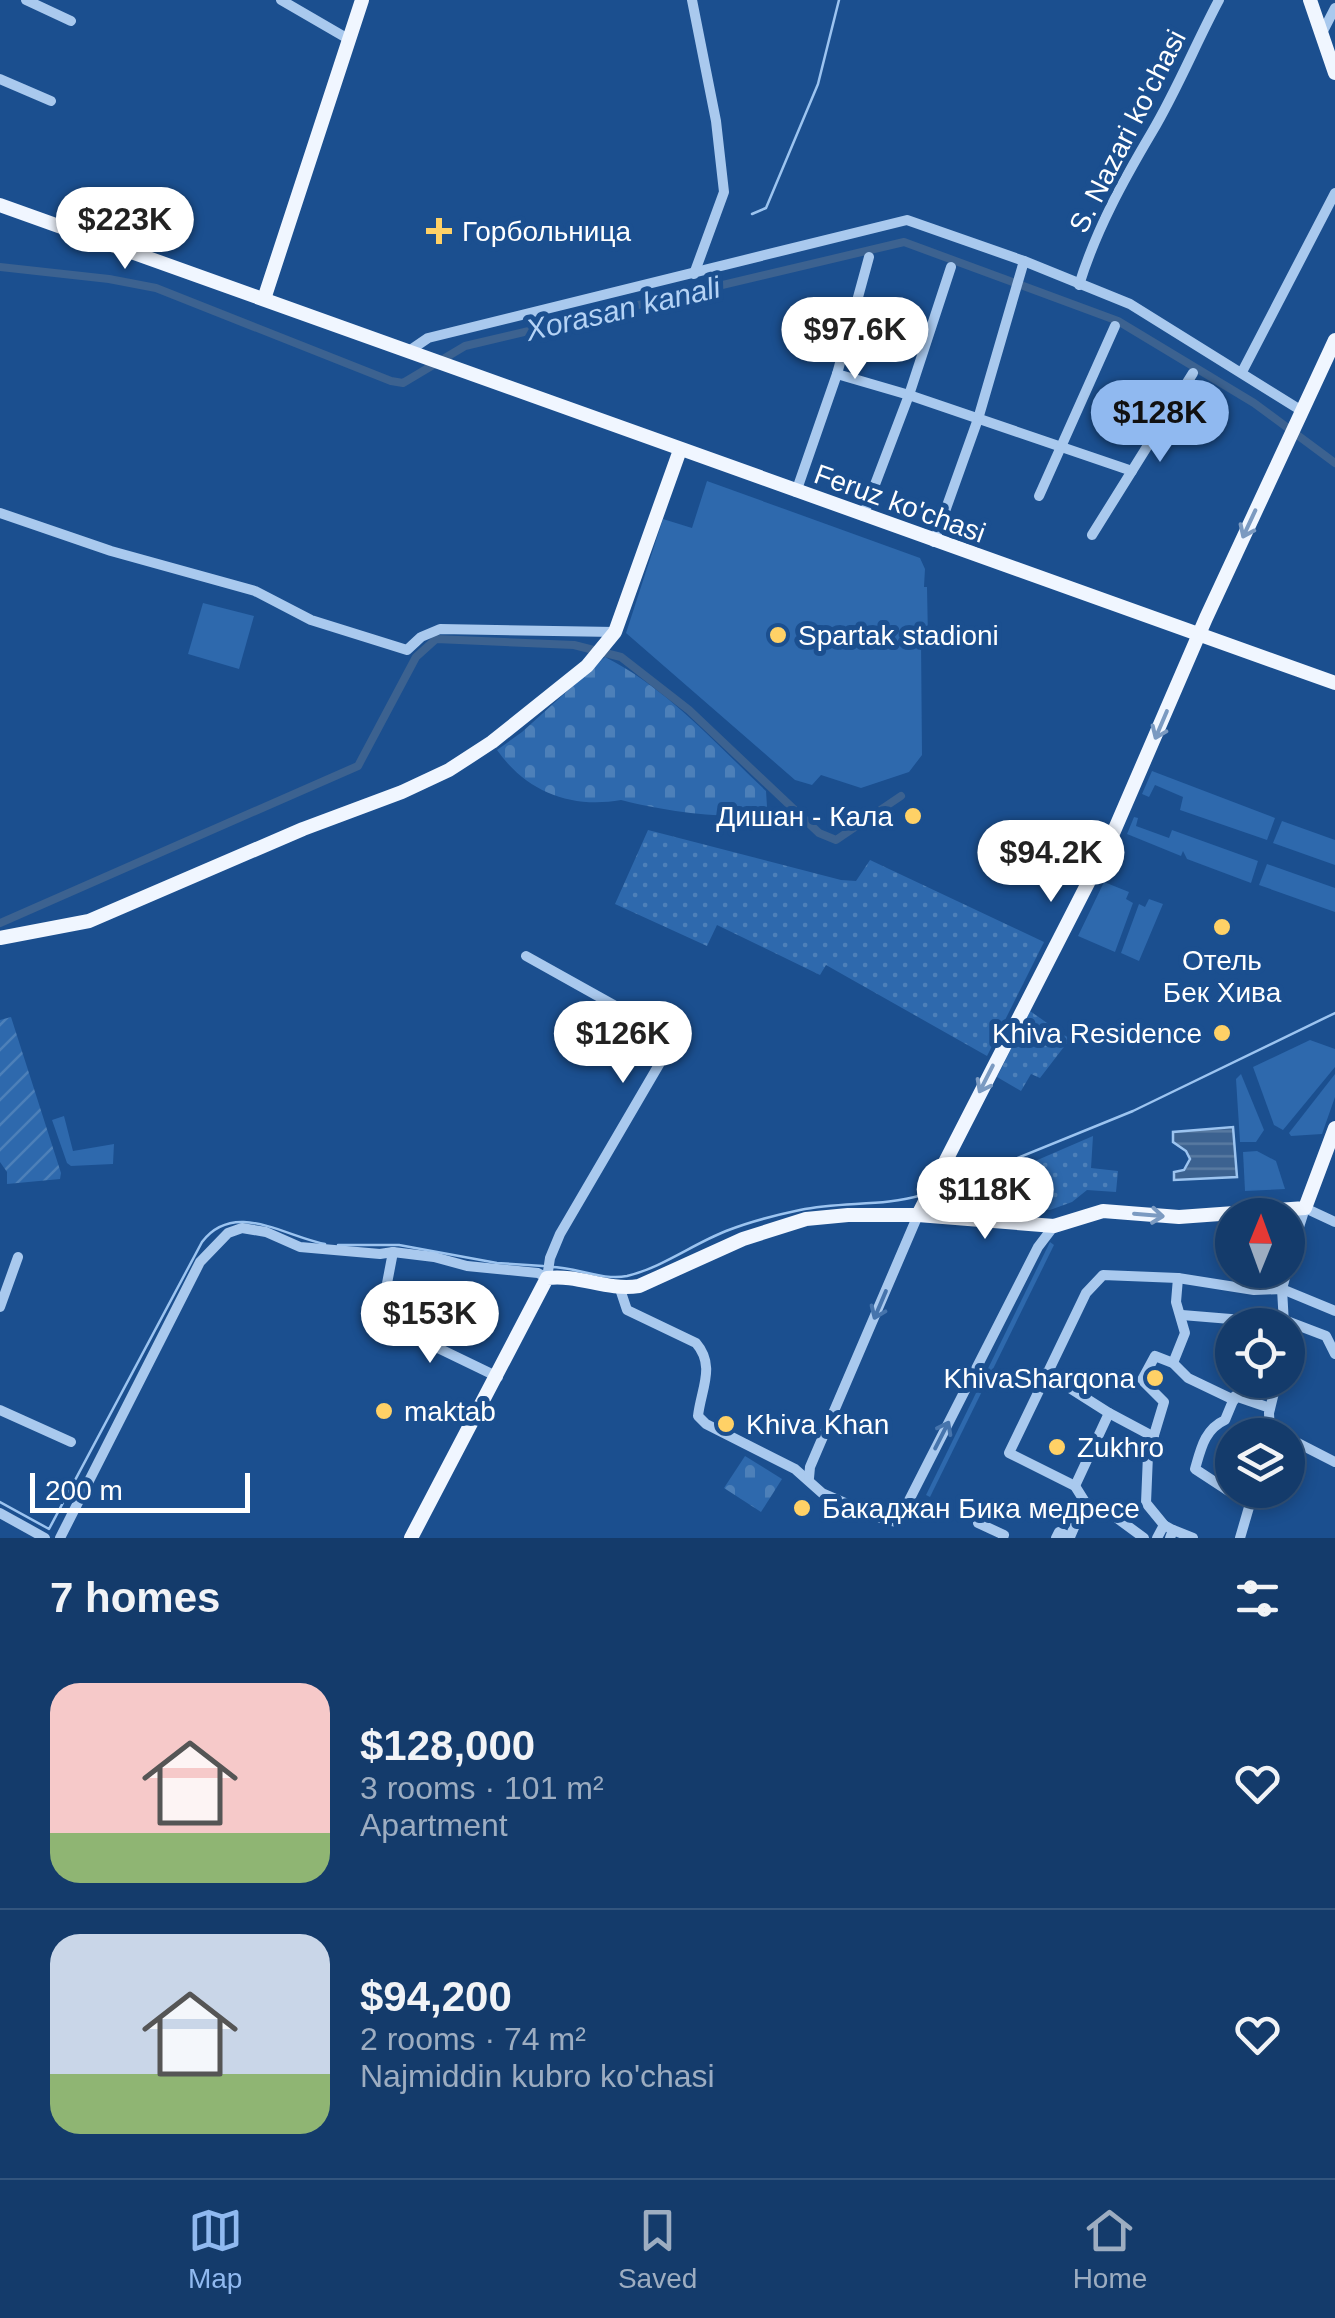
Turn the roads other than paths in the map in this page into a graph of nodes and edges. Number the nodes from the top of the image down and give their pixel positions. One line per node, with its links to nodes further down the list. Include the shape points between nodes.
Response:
1 (26, 0): 8 (street)
2 (281, 0): 10 (street)
3 (362, 0): 10 (main road)
4 (692, 0): 19 (street, via 724,192)
5 (1219, 0): 20 (street, S. Nazari ko'chasi, via 1128,168)
6 (1310, 0): 9 (main road)
7 (1335, 8): 9 (street)
8 (70, 21)
9 (1321, 36): 11 (main road)
10 (350, 40): 21 (main road)
11 (1335, 72)
12 (0, 79): 13 (street)
13 (51, 101)
14 (1335, 193): 25 (street)
15 (0, 204): 21 (main road, Feruz ko'chasi)
16 (869, 257): 27 (street)
17 (1023, 266): 19 (street, via 908,220); 20 (street); 30 (street)
18 (951, 267): 28 (street)
19 (694, 274): 24 (street, via 428,338)
20 (1080, 285): 25 (street, via 1130,304)
21 (264, 299): 24 (main road, Feruz ko'chasi)
22 (1115, 326): 31 (street)
23 (1333, 350): 29 (main road)
24 (416, 354): 32 (main road, Feruz ko'chasi)
25 (1242, 372): 29 (street)
26 (1193, 373): 33 (street)
27 (837, 374): 28 (street); 34 (street)
28 (909, 396): 30 (street); 37 (street)
29 (1302, 411): 40 (main road, one-way to 40)
30 (978, 419): 31 (street); 39 (street)
31 (1060, 446): 33 (street); 35 (street)
32 (680, 450): 34 (main road, Feruz ko'chasi); 41 (main road)
33 (1132, 472): 38 (street)
34 (796, 492): 37 (main road, Feruz ko'chasi)
35 (1040, 496)
36 (0, 513): 41 (street, via 255,591 311,620 407,650 440,629)
37 (864, 516): 39 (main road, Feruz ko'chasi)
38 (1092, 535)
39 (934, 542): 40 (main road, Feruz ko'chasi)
40 (1199, 635): 42 (main road, Feruz ko'chasi); 46 (main road, one-way to 46, via 1110,838)
41 (611, 638): 43 (main road, via 588,665 449,770 89,921)
42 (1335, 683)
43 (0, 938)
44 (526, 956): 53 (street, via 666,1040 664,1056 560,1234)
45 (1335, 1128): 47 (main road)
46 (925, 1201): 50 (main road); 55 (main road, via 806,1219); 79 (street, one-way to 79)
47 (1305, 1208): 49 (street)
48 (1215, 1214): 50 (main road, one-way to 48, via 1102,1211)
49 (1335, 1222)
50 (1054, 1226): 79 (street, one-way to 50, via 822,1493 898,1522)
51 (394, 1252): 53 (street, via 466,1266); 66 (street, via 380,1320); 89 (street, via 300,1247 266,1232 228,1232 200,1262)
52 (18, 1257): 57 (street)
53 (548, 1270): 55 (main road); 66 (main road)
54 (1178, 1278): 56 (street); 60 (street); 65 (street, via 1102,1275)
55 (620, 1288): 79 (street, via 627,1310 702,1350 708,1367 698,1416)
56 (1282, 1290): 58 (street); 59 (street)
57 (0, 1307)
58 (1283, 1308)
59 (1335, 1311)
60 (1182, 1314): 61 (street); 64 (street, via 1186,1332)
61 (1215, 1317)
62 (1305, 1329): 63 (street, via 1326,1336)
63 (1335, 1354)
64 (1173, 1363): 68 (street, via 1188,1378); 75 (street, via 1155,1356 1142,1380 1164,1402)
65 (1046, 1373): 71 (street); 81 (street, via 1009,1453)
66 (498, 1377): 90 (main road)
67 (1272, 1398): 69 (street)
68 (1234, 1400): 69 (street); 72 (street)
69 (1270, 1408): 73 (street)
70 (0, 1410): 76 (street)
71 (1109, 1414): 75 (street); 81 (street)
72 (1227, 1418)
73 (1271, 1418)
74 (1215, 1426): 80 (street, via 1203,1440 1196,1469)
75 (1154, 1436): 86 (street, via 1146,1503)
76 (71, 1442)
77 (1305, 1447): 78 (street)
78 (1335, 1462)
79 (809, 1478)
80 (1215, 1482)
81 (1075, 1486): 82 (street)
82 (1086, 1502): 87 (street, via 1110,1512); 93 (street)
83 (1249, 1508): 97 (street)
84 (0, 1514): 88 (street)
85 (978, 1523): 91 (street)
86 (1169, 1531): 95 (street); 96 (street)
87 (1130, 1534): 94 (street)
88 (45, 1538)
89 (60, 1538)
90 (411, 1538)
91 (1003, 1538)
92 (1056, 1538): 93 (street, via 1059,1532)
93 (1070, 1538)
94 (1144, 1538)
95 (1156, 1538)
96 (1193, 1538)
97 (1240, 1538)

